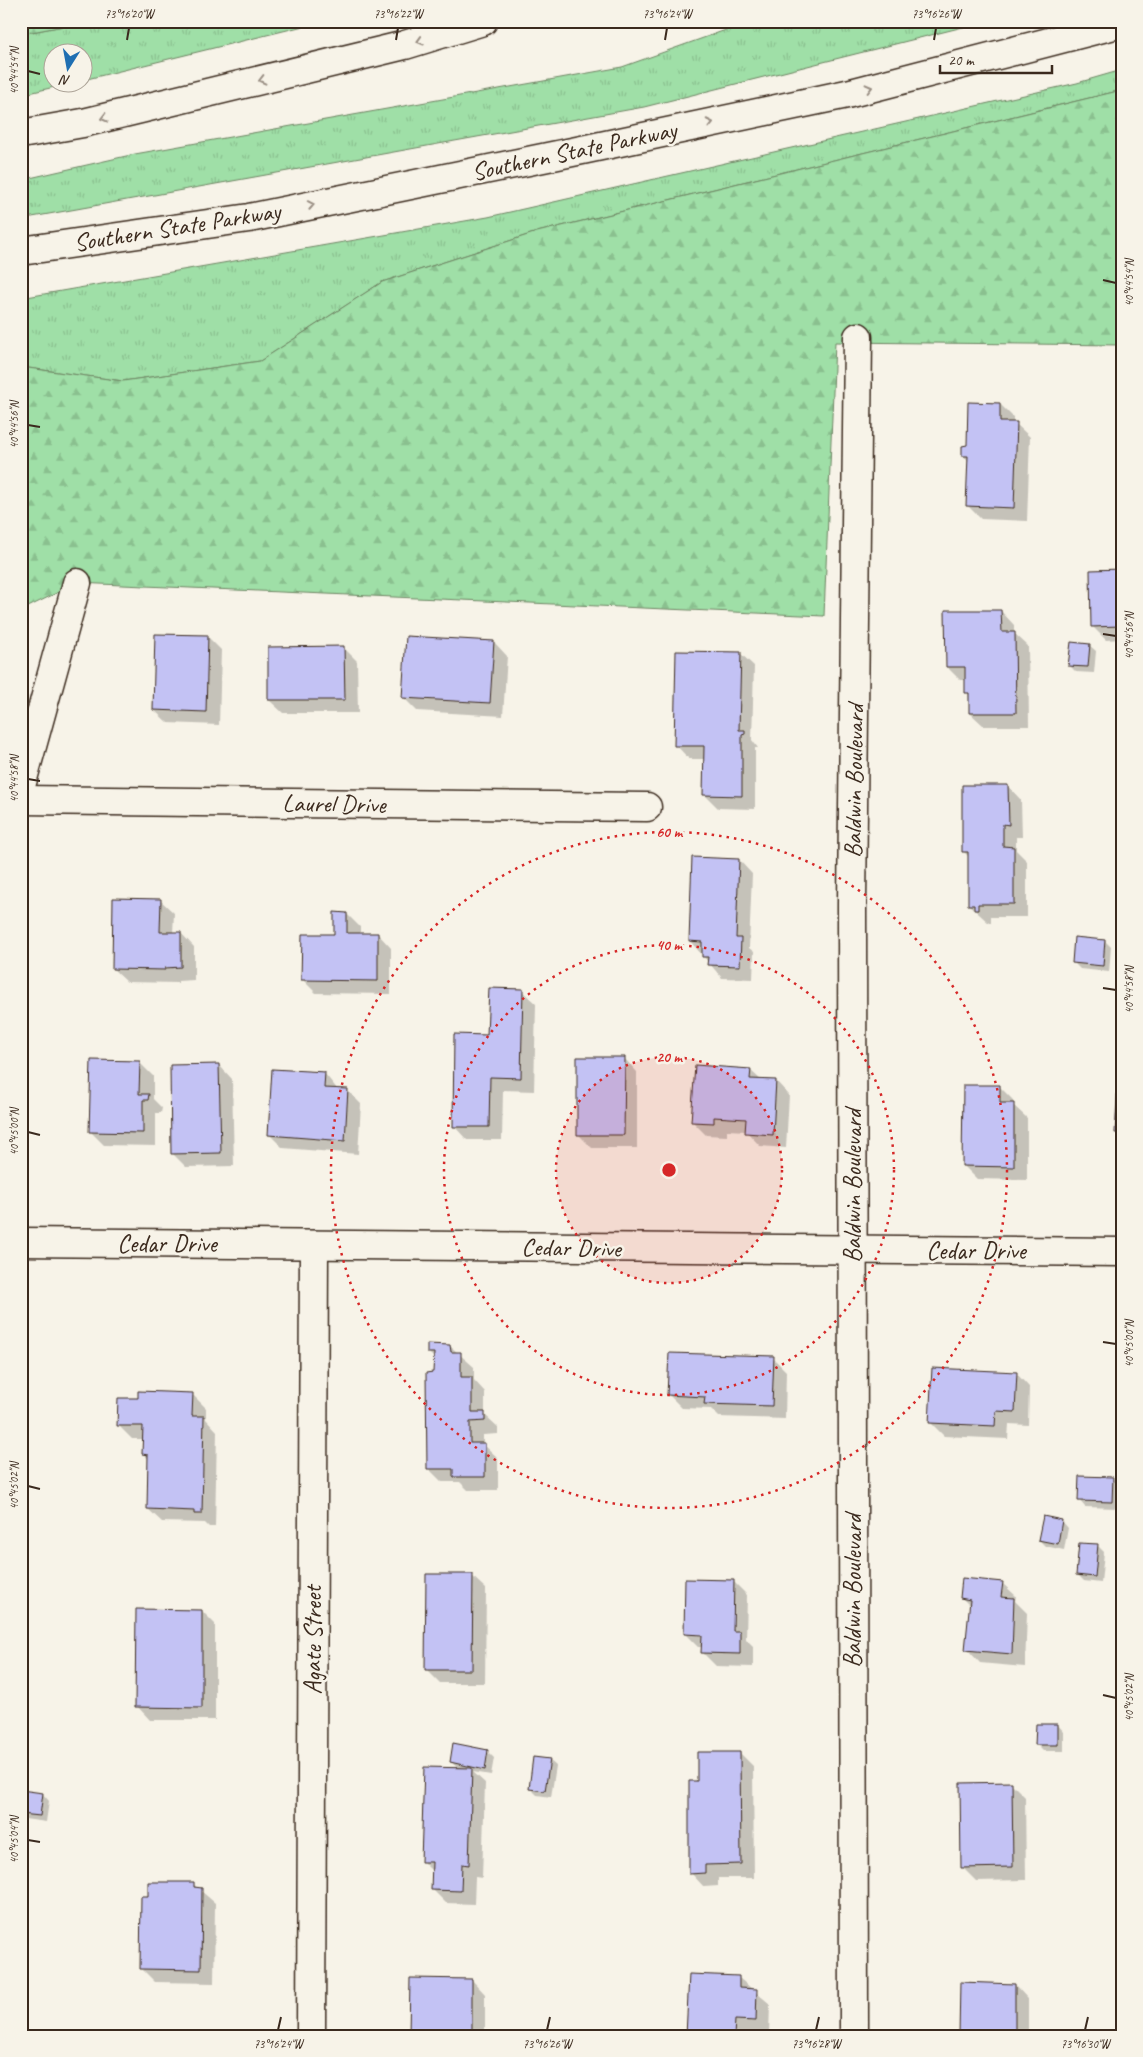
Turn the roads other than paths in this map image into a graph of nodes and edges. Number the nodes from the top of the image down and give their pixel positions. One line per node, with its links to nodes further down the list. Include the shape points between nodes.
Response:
1 (483, 21): 3 (main road, one-way to 3, via 405,45 82,123)
2 (1122, 23): 4 (main road, Southern State Parkway, one-way to 2, via 249,218 582,150 846,94)
3 (21, 134)
4 (21, 252)
5 (858, 337): 12 (main road, Baldwin Boulevard, via 852,894)
6 (77, 583): 7 (main road)
7 (21, 786)
8 (21, 800): 9 (main road, Laurel Drive)
9 (647, 807)
10 (21, 1242): 11 (main road, Cedar Drive)
11 (314, 1245): 12 (main road, Cedar Drive); 14 (main road, Agate Street)
12 (853, 1251): 13 (main road, Cedar Drive); 15 (main road, Baldwin Boulevard)
13 (1122, 1252)
14 (311, 2036)
15 (854, 2036)

